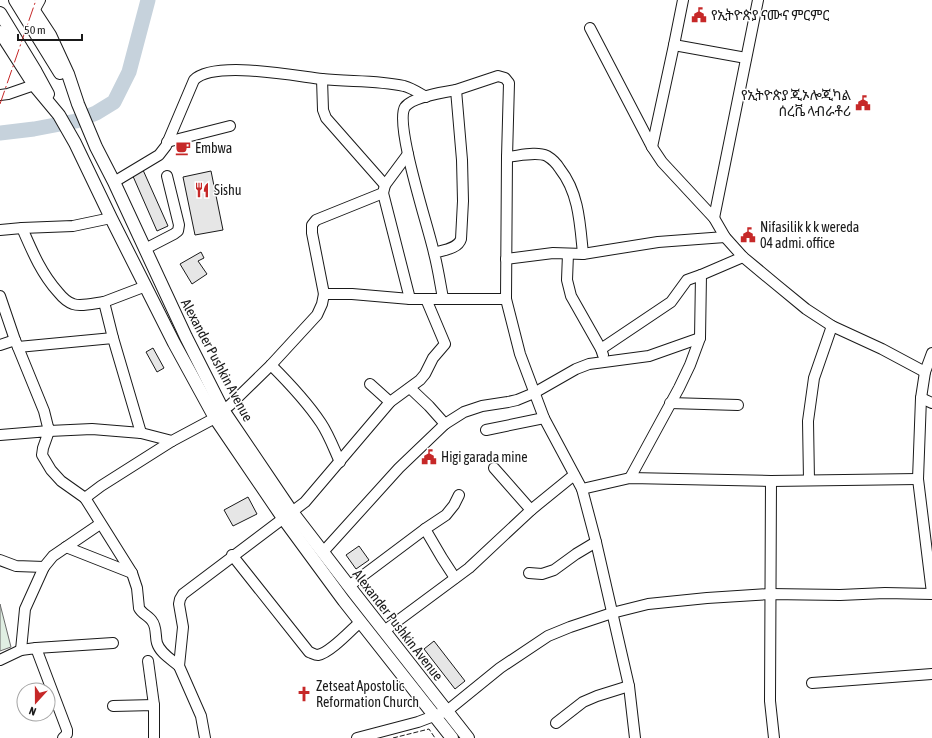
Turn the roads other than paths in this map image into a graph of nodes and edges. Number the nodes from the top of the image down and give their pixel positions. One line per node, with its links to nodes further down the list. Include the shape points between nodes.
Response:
1 (15, 0): 16 (main road)
2 (27, 0): 5 (main road, Alexander Pushkin Avenue)
3 (683, 0): 9 (street)
4 (758, 0): 10 (street)
5 (37, 5): 16 (main road, Alexander Pushkin Avenue, via 68,74)
6 (0, 13): 17 (main road)
7 (590, 28): 20 (street)
8 (0, 32): 12 (main road, Alexander Pushkin Avenue)
9 (674, 46): 10 (street); 20 (street)
10 (746, 58): 27 (street)
11 (322, 79): 15 (street, via 405,86); 19 (street, via 245,70 200,75 194,80); 25 (street, via 323,110 326,118)
12 (34, 85): 14 (street); 17 (main road, Alexander Pushkin Avenue)
13 (456, 90): 15 (street); 22 (street, via 498,76 509,83); 32 (street, via 462,160 460,244)
14 (0, 95)
15 (426, 97): 21 (street, via 408,104 402,113)
16 (78, 104): 24 (main road, Alexander Pushkin Avenue)
17 (59, 115): 26 (main road, Alexander Pushkin Avenue)
18 (230, 126): 19 (street)
19 (167, 142): 24 (street, via 159,155)
20 (652, 147): 27 (street, via 662,162)
21 (408, 154): 25 (street); 32 (street)
22 (507, 157): 34 (street, via 535,154 546,156 559,167 574,194); 36 (street)
23 (167, 176): 31 (street, via 178,230)
24 (114, 182): 31 (main road, Alexander Pushkin Avenue)
25 (384, 189): 39 (street, via 316,220 312,225); 42 (street)
26 (111, 218): 28 (street, via 73,226); 38 (main road, Alexander Pushkin Avenue)
27 (714, 218): 30 (street)
28 (22, 228): 29 (street); 45 (street, via 47,281 65,300 77,305)
29 (0, 230)
30 (725, 237): 34 (street, via 658,242); 35 (street)
31 (145, 249): 64 (main road, Alexander Pushkin Avenue)
32 (434, 253): 41 (street)
33 (568, 254): 34 (street); 36 (street, via 553,253); 51 (street, via 567,280 571,296)
34 (583, 254)
35 (743, 257): 37 (street); 46 (street, via 806,309)
36 (506, 259): 44 (street)
37 (701, 275): 48 (street); 51 (street, via 687,280 671,302)
38 (146, 286): 45 (street); 64 (main road, Alexander Pushkin Avenue, via 174,343)
39 (324, 294): 42 (street); 54 (street, via 317,315)
40 (0, 296): 49 (street)
41 (443, 298): 43 (street); 44 (street)
42 (410, 299): 43 (street)
43 (426, 299): 57 (street, via 445,344 433,358 425,374)
44 (506, 299): 58 (street, via 520,354)
45 (104, 302): 47 (street)
46 (832, 326): 55 (street); 77 (street, via 814,378 808,421)
47 (113, 338): 49 (street); 69 (street)
48 (700, 338): 53 (street, via 649,356); 61 (street, via 690,365)
49 (17, 343): 50 (street); 68 (street, via 44,411)
50 (0, 345)
51 (601, 349): 53 (street)
52 (932, 353): 55 (street)
53 (605, 363): 58 (street, via 589,364 576,369)
54 (271, 365): 64 (street); 72 (street, via 291,385 321,423)
55 (925, 372): 59 (street)
56 (370, 384): 60 (street)
57 (410, 388): 60 (street); 66 (street)
58 (534, 393): 65 (street); 66 (street, via 464,412)
59 (921, 398): 62 (street); 76 (street)
60 (390, 402): 72 (street)
61 (670, 403): 63 (street); 75 (street)
62 (932, 403)
63 (738, 405)
64 (219, 414): 71 (street); 83 (main road, Alexander Pushkin Avenue)
65 (544, 418): 67 (street); 74 (street)
66 (445, 424): 88 (street, via 399,468)
67 (486, 430)
68 (49, 431): 69 (street, via 92,429); 70 (street); 81 (street, via 42,455 61,481)
69 (141, 433): 71 (street)
70 (0, 435)
71 (172, 441): 81 (street)
72 (340, 462): 83 (street, via 305,502)
73 (494, 468): 82 (street)
74 (574, 475): 79 (street); 82 (street)
75 (630, 478): 78 (street); 79 (street)
76 (918, 479): 77 (street); 95 (street)
77 (809, 480): 78 (street)
78 (771, 481): 97 (street)
79 (582, 489): 86 (street)
80 (459, 494): 85 (street, via 446,515)
81 (85, 498): 84 (street)
82 (531, 510): 94 (street)
83 (288, 515): 88 (main road, Alexander Pushkin Avenue); 89 (street); 99 (main road, Alexander Pushkin Avenue)
84 (100, 524): 87 (street); 92 (street)
85 (425, 529): 94 (street); 96 (street)
86 (596, 542): 93 (street, via 554,570 542,574); 100 (street)
87 (66, 547): 91 (street, via 53,556); 92 (street)
88 (323, 552): 96 (main road, Alexander Pushkin Avenue)
89 (232, 555): 101 (street, via 309,652 322,654); 108 (street, via 180,599 183,627)
90 (0, 560): 91 (street, via 16,566)
91 (44, 567): 105 (street, via 24,609)
92 (132, 573): 108 (street, via 139,608 152,621 160,649)
93 (529, 573)
94 (455, 578): 102 (street)
95 (931, 582): 98 (street)
96 (352, 590): 99 (main road); 102 (main road, Alexander Pushkin Avenue)
97 (770, 594): 98 (street); 100 (street, via 648,604); 124 (street, via 770,702)
98 (932, 594)
99 (344, 602): 101 (main road, Alexander Pushkin Avenue)
100 (612, 613): 111 (street); 114 (street, via 548,636 500,668)
101 (360, 622): 115 (main road, Alexander Pushkin Avenue)
102 (384, 631): 114 (main road, Alexander Pushkin Avenue)
103 (113, 643): 104 (street)
104 (36, 648): 105 (street); 117 (street, via 67,730)
105 (21, 650): 106 (street)
106 (0, 660)
107 (148, 661): 112 (street)
108 (179, 666): 119 (street, via 201,716)
109 (932, 674): 110 (street)
110 (812, 683)
111 (629, 686): 116 (street, via 583,702); 123 (street)
112 (154, 705): 113 (street); 118 (street)
113 (113, 706)
114 (447, 711): 115 (street); 122 (main road, Alexander Pushkin Avenue)
115 (435, 716): 120 (street); 121 (main road, Alexander Pushkin Avenue)
116 (556, 722)
117 (63, 738)
118 (154, 738)
119 (205, 738)
120 (357, 738)
121 (452, 738)
122 (468, 738)
123 (635, 738)
124 (774, 738)

